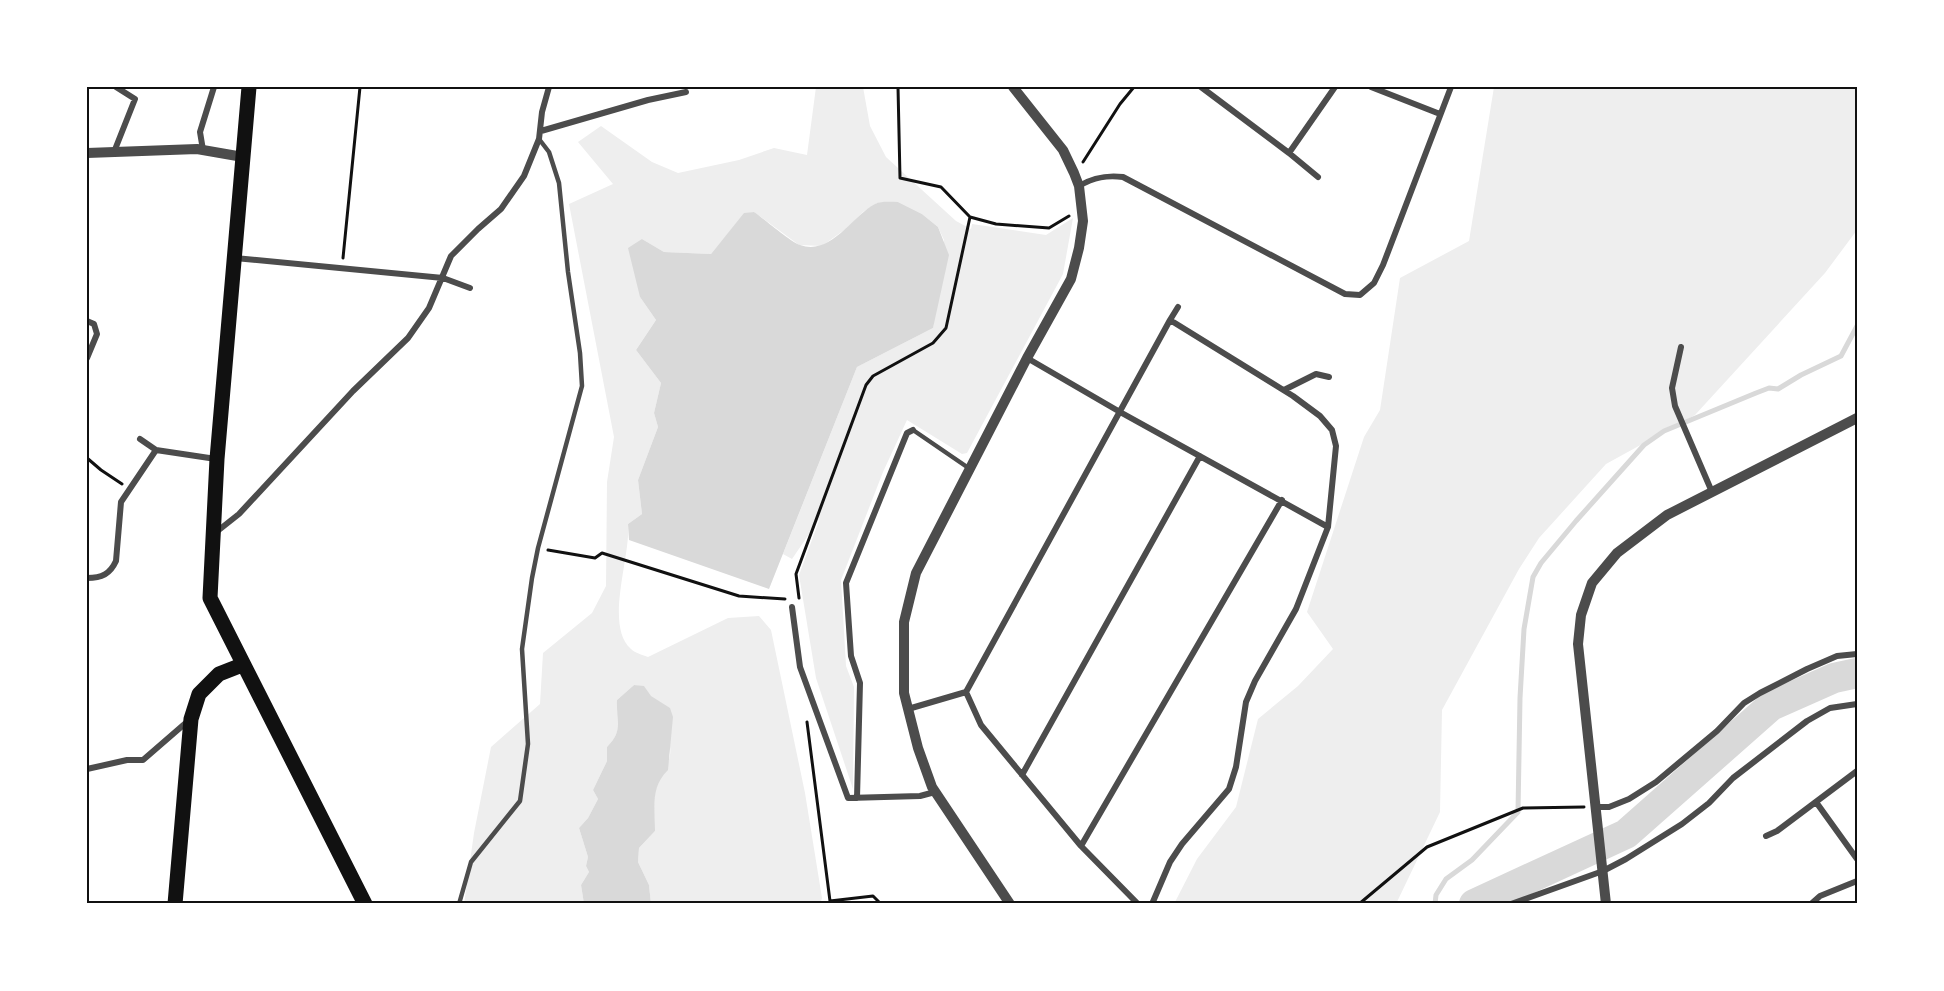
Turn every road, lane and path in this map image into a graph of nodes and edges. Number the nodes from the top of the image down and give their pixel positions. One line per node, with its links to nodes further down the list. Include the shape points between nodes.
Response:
1 (116, 87): 18 (street, via 135,99)
2 (214, 87): 17 (street, via 200,132)
3 (249, 87): 21 (main road)
4 (360, 87): 28 (path)
5 (549, 87): 15 (street)
6 (898, 87): 26 (path, via 900,178 941,187)
7 (1013, 87): 22 (street, via 1063,150)
8 (1134, 87): 22 (path)
9 (1201, 87): 20 (street)
10 (1335, 87): 20 (street)
11 (1371, 87): 14 (street)
12 (1451, 87): 14 (street)
13 (688, 90): 15 (street)
14 (1440, 114): 24 (street, via 1383,265 1374,283 1360,295 1345,294 1123,177 1109,175)
15 (541, 131): 16 (street)
16 (539, 139): 29 (street, via 524,176 501,209 451,256); 53 (lane, via 549,152 559,183 582,386)
17 (203, 150): 18 (street); 21 (street)
18 (114, 152): 19 (street)
19 (87, 153)
20 (1289, 153): 23 (street)
21 (243, 157): 27 (main road)
22 (1074, 173): 24 (street)
23 (1318, 177)
24 (1079, 186): 25 (street)
25 (1081, 211): 26 (path, via 1049,228 996,224); 36 (street, via 1083,221 1071,279)
26 (970, 217): 56 (path, via 946,328 933,343 873,376 866,385 796,574)
27 (234, 258): 28 (street); 46 (main road)
28 (342, 268): 29 (street)
29 (442, 278): 30 (street); 52 (street, via 429,308 408,338 353,391 240,514)
30 (470, 288)
31 (1178, 307): 32 (street)
32 (1170, 320): 38 (street); 39 (street)
33 (87, 321): 35 (street, via 94,324 97,334)
34 (1681, 347): 49 (street, via 1672,388 1675,406)
35 (87, 358)
36 (1027, 358): 39 (street); 47 (street)
37 (1329, 377): 38 (street, via 1316,374)
38 (1284, 390): 51 (street, via 1320,416 1332,430 1336,446)
39 (1120, 412): 44 (street); 59 (street)
40 (1857, 418): 49 (street)
41 (913, 430): 47 (lane); 68 (street, via 907,433 846,583 851,656 860,683)
42 (140, 439): 43 (street)
43 (156, 450): 46 (street); 48 (street)
44 (1200, 456): 50 (street); 66 (street)
45 (87, 458): 48 (path)
46 (217, 459): 52 (main road)
47 (970, 468): 61 (street, via 916,573 904,622 904,693)
48 (129, 488): 54 (street, via 121,502 116,561 106,575)
49 (1712, 492): 70 (street, via 1667,515 1617,553 1592,583 1581,615 1578,644)
50 (1282, 500): 51 (street); 72 (street)
51 (1328, 527): 82 (street, via 1296,609 1246,702 1229,789 1182,844)
52 (212, 535): 58 (main road, via 210,598)
53 (538, 548): 55 (path, via 595,558 602,553 739,596 790,599); 78 (lane, via 522,649 528,744 520,801 471,862)
54 (87, 578)
55 (792, 607): 68 (street, via 806,685 848,798)
56 (800, 607)
57 (1857, 654): 70 (street, via 1837,656 1760,693 1656,782 1629,799)
58 (242, 665): 63 (main road, via 219,674 199,694); 77 (main road)
59 (966, 692): 61 (street); 66 (street, via 981,725)
60 (1857, 704): 74 (street, via 1830,708 1807,721 1733,778 1682,824)
61 (908, 710): 67 (street)
62 (806, 714): 79 (path, via 830,901 873,896)
63 (191, 719): 64 (street, via 143,760); 76 (main road)
64 (87, 769)
65 (1857, 771): 69 (street)
66 (1022, 775): 72 (street)
67 (935, 792): 68 (street); 80 (street)
68 (856, 798)
69 (1816, 802): 71 (street); 73 (street)
70 (1596, 810): 74 (street); 83 (path, via 1523,808 1475,826 1427,846)
71 (1766, 836)
72 (1081, 846): 81 (street)
73 (1857, 859)
74 (1602, 867): 84 (street); 85 (street)
75 (1857, 881): 86 (street, via 1820,896)
76 (176, 904)
77 (365, 904)
78 (459, 904)
79 (881, 904)
80 (1010, 904)
81 (1138, 904)
82 (1152, 904)
83 (1359, 904)
84 (1511, 904)
85 (1606, 904)
86 (1812, 904)

